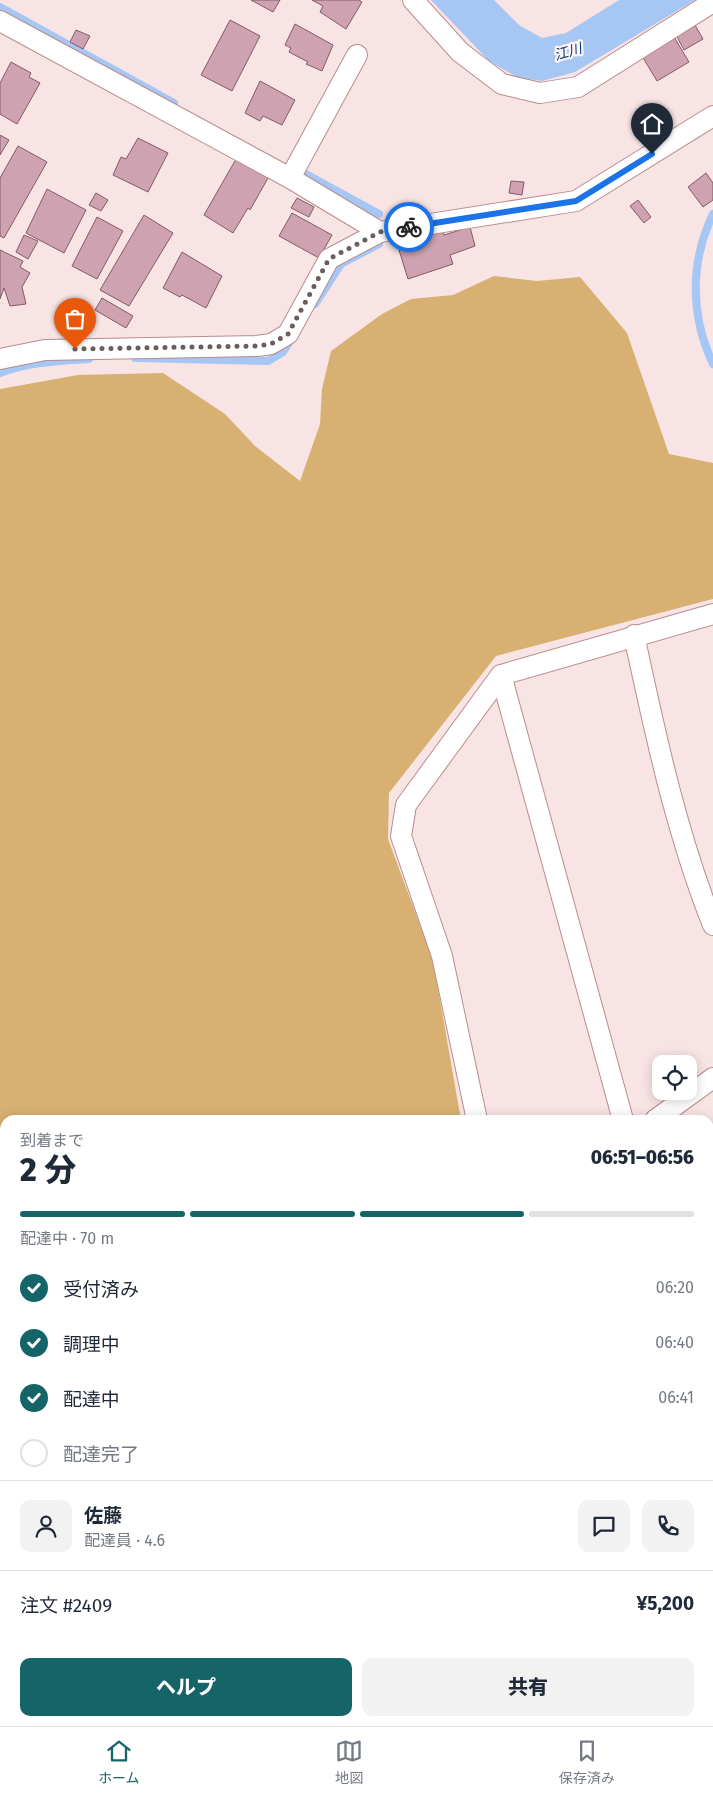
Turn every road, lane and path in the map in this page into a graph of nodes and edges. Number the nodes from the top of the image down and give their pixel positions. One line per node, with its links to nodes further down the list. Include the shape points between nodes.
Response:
1 (413, 0): 2 (street, via 460,52 502,84 540,93 578,87)
2 (713, 2)
3 (0, 21): 6 (street)
4 (357, 56): 6 (street)
5 (713, 116): 7 (street, via 576,201)
6 (290, 178): 7 (street)
7 (380, 232): 8 (street, via 329,259 288,334 271,344 45,350)
8 (0, 359)
9 (713, 614): 10 (street)
10 (634, 635): 11 (street); 12 (street, via 656,738 696,883)
11 (501, 675): 14 (street, via 406,804 401,836 442,956); 15 (street)
12 (713, 925)
13 (713, 1078): 16 (street)
14 (476, 1115)
15 (622, 1115)
16 (662, 1115)

